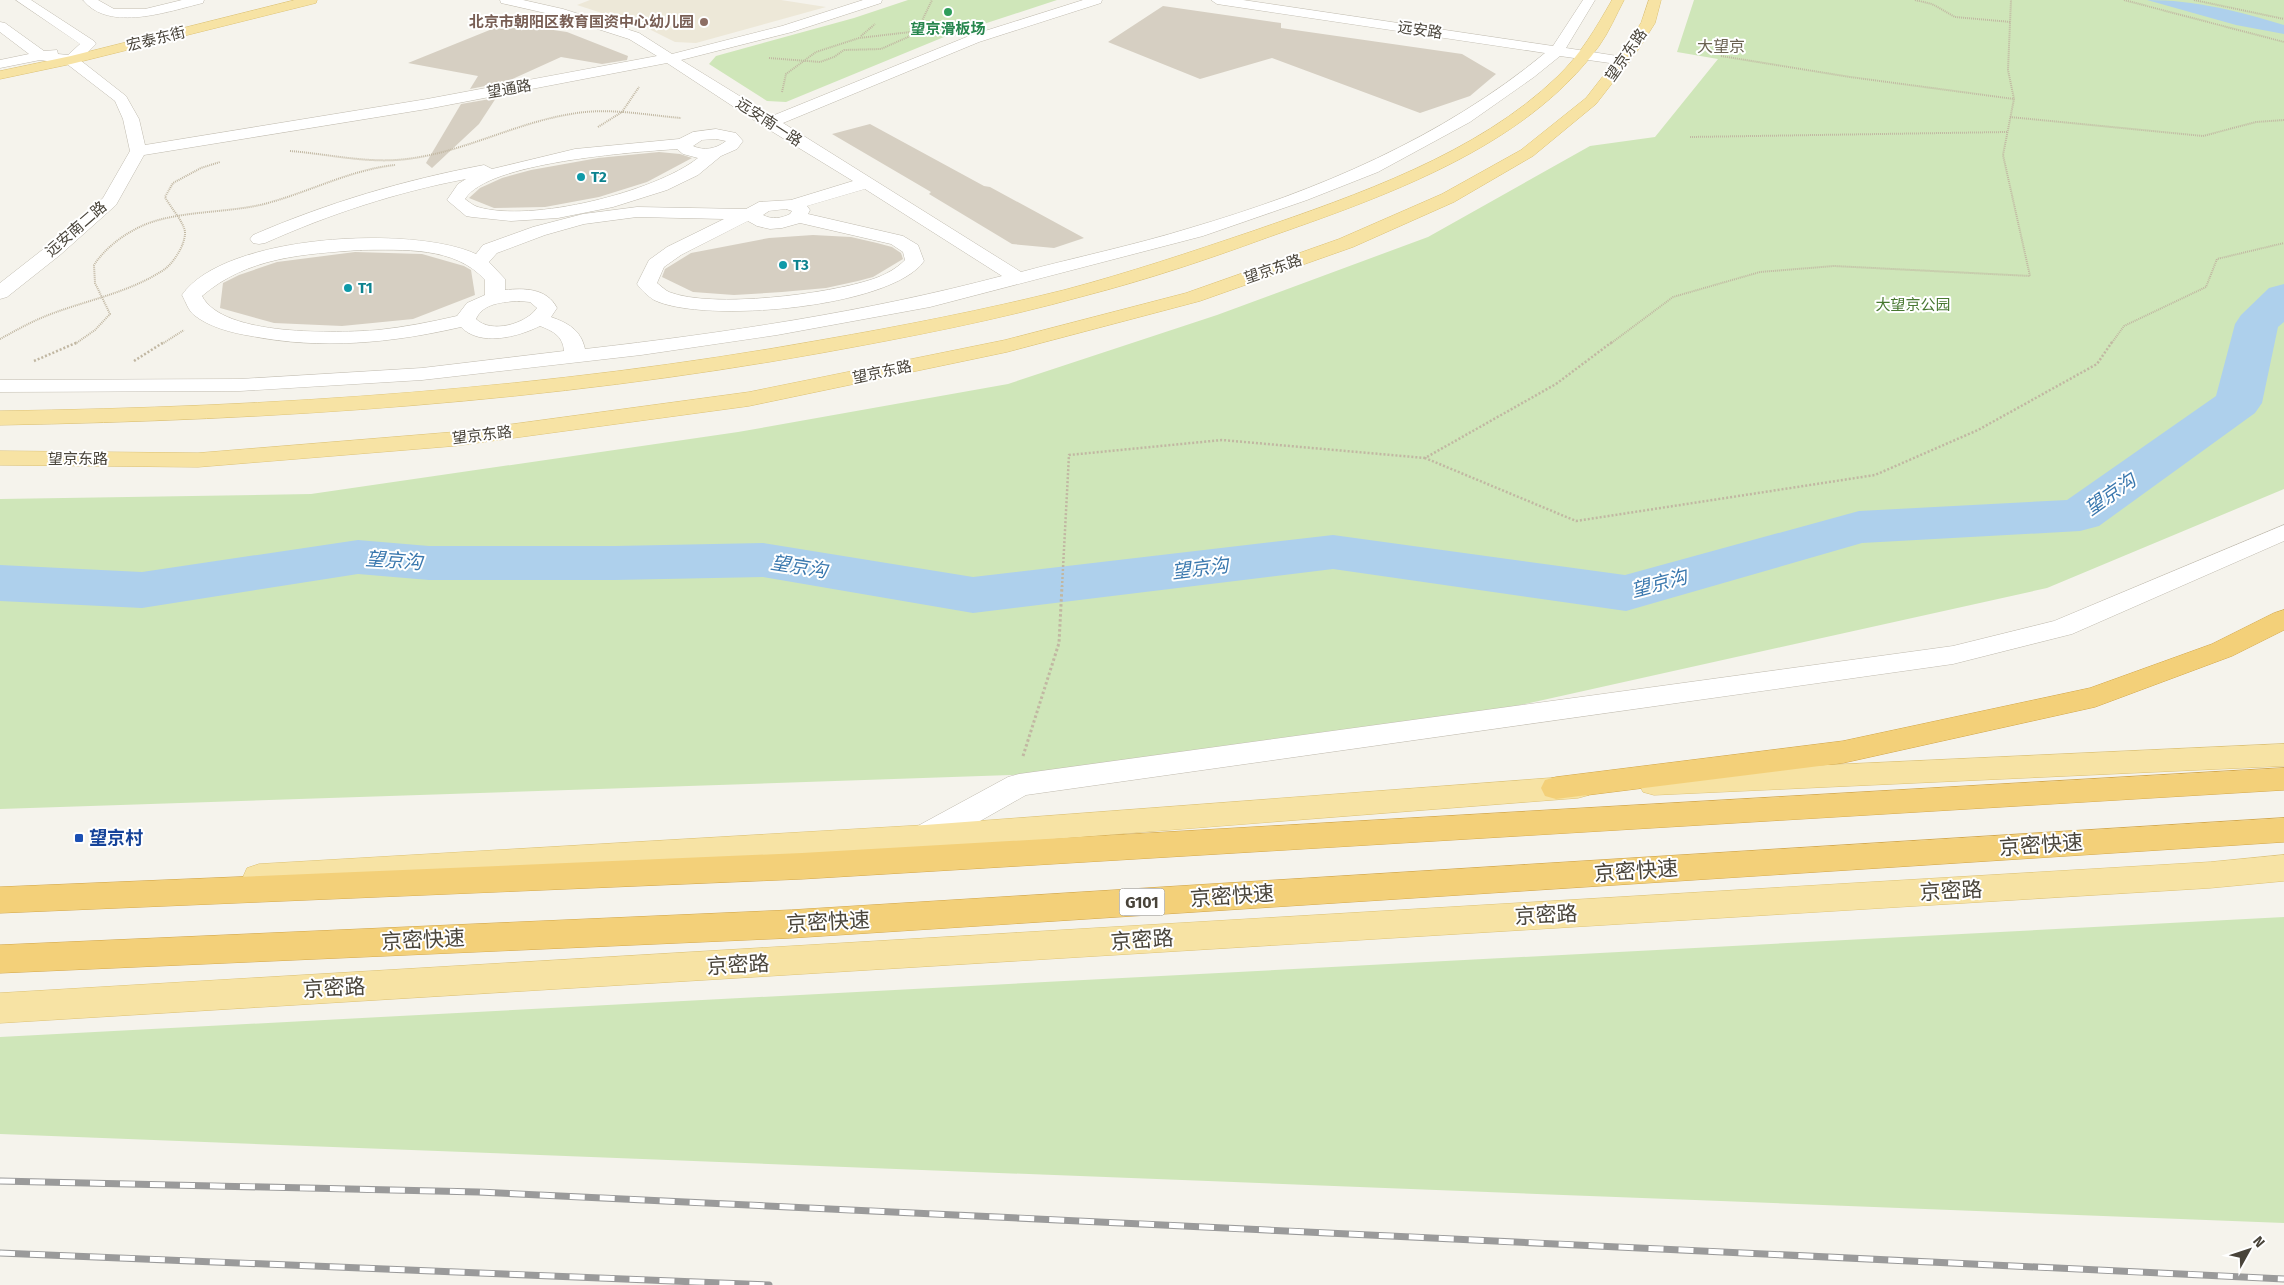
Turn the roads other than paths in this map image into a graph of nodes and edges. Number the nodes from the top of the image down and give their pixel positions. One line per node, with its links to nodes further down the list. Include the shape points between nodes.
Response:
1 (22, 0): 19 (street)
2 (89, 0): 3 (street, via 111,13 145,13)
3 (198, 0)
4 (275, 0): 19 (main road, 宏泰东街)
5 (311, 0): 25 (main road, 宏泰东街)
6 (506, 0): 15 (street, 远安南一路)
7 (876, 0): 24 (street, 望通路, via 787,29)
8 (1096, 0): 28 (street, via 974,39)
9 (1217, 0): 20 (street, 远安路)
10 (1270, 0): 20 (street, 远安路)
11 (1589, 0): 20 (street)
12 (1618, 0): 21 (main road, 望京东路)
13 (1654, 0): 22 (main road, 望京东路, via 1648,23)
14 (572, 2): 15 (street)
15 (551, 10): 17 (street, 远安南一路)
16 (616, 14): 17 (street)
17 (591, 21): 24 (street, 远安南一路, via 634,36)
18 (0, 26): 23 (street)
19 (90, 44): 23 (street, 宏泰东街); 25 (street)
20 (1561, 46): 21 (street, 远安路); 39 (street, via 1503,94 1420,144 1372,168)
21 (1589, 50): 22 (street, 远安路); 35 (main road, 望京东路, via 1524,113 1438,162)
22 (1628, 55): 50 (main road, 望京东路, via 1591,102 1527,153 1448,198 1346,243 1193,297 1007,346 749,400 454,439 198,460)
23 (42, 56): 25 (street); 26 (street, 宏泰东街)
24 (671, 58): 28 (street, 远安南一路); 31 (street, 望通路, via 427,104)
25 (71, 60): 27 (main road, 宏泰东街); 31 (street, via 120,99 131,119)
26 (0, 64)
27 (0, 75)
28 (772, 125): 29 (street); 34 (street, 远安南一路)
29 (734, 138): 30 (street, via 708,134); 32 (street, via 730,147)
30 (684, 144): 32 (street, via 692,152); 33 (street, via 630,146)
31 (138, 151): 43 (street, 远安南二路, via 110,200)
32 (716, 152): 38 (street, via 692,171 661,186)
33 (530, 162): 38 (street, via 466,186 456,200 472,212 511,216); 40 (street, via 456,175 364,198)
34 (866, 183): 37 (street); 42 (street, 远安南一路)
35 (1353, 202): 39 (street); 49 (main road, 望京东路, via 1204,255 1101,286 973,318 770,358 626,379 416,401 247,413)
36 (755, 211): 37 (street, via 756,220 769,223 786,222); 37 (street, via 674,251 656,264 647,284 661,296 700,305 741,305 798,300 879,284 906,271 915,261 911,250 897,240); 38 (street, via 709,215)
37 (795, 211)
38 (579, 214): 41 (street, via 490,250)
39 (1197, 232): 42 (street)
40 (258, 239)
41 (479, 262): 44 (street, via 495,279); 46 (street, via 447,250 387,244 332,245 280,252 240,263 210,279 192,295 200,310 221,322 269,334 342,337 400,333)
42 (1018, 278): 47 (street, via 930,300 777,328)
43 (0, 293)
44 (495, 298): 45 (street, via 520,295 540,299 547,308); 46 (street, via 474,308)
45 (538, 319): 46 (street, via 500,332 476,330); 47 (street, via 557,325 570,334)
46 (465, 320)
47 (576, 357): 48 (street, via 422,374 240,385)
48 (0, 386)
49 (0, 418)
50 (0, 458)
51 (2284, 532): 57 (street, via 2062,628 1954,655 1018,785)
52 (2284, 618): 55 (highway, via 2222,650 2095,697 1843,752)
53 (2284, 755): 55 (main road)
54 (2284, 779): 60 (highway, via 812,865)
55 (1556, 788): 57 (main road)
56 (2284, 830): 61 (highway, 京密快速 / G101, via 791,924)
57 (924, 837): 59 (main road, via 71,888)
58 (2284, 868): 62 (main road, 京密路 / G101, via 2200,876)
59 (0, 889)
60 (0, 900)
61 (0, 959)
62 (0, 1008)

